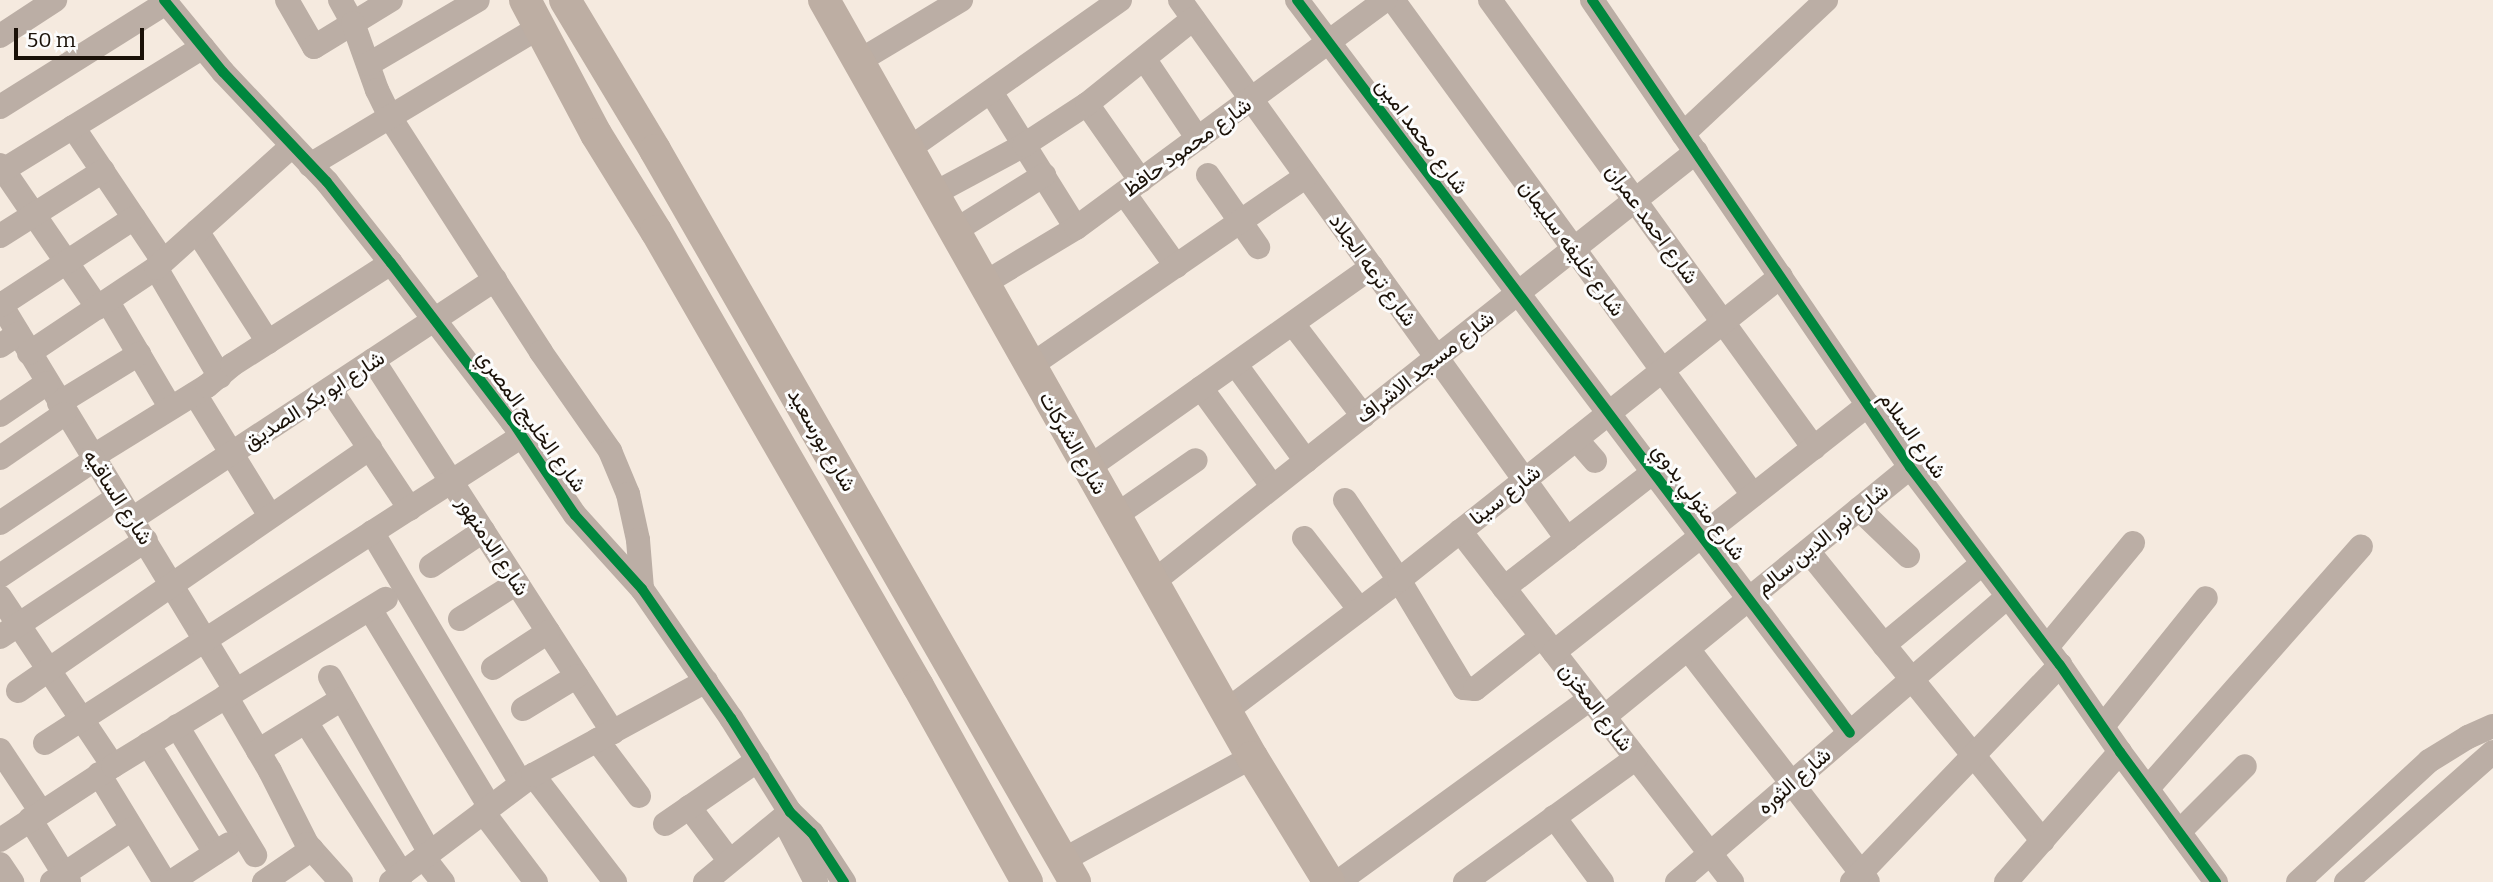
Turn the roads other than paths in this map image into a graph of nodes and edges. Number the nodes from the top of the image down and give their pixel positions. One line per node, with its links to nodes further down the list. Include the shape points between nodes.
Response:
1 (287, 0): 19 (street, via 314,47)
2 (340, 0): 19 (street, شارع الخليج المصري)
3 (391, 0): 19 (street)
4 (478, 0): 25 (street)
5 (565, 0): 28 (main road, شارع بورسعيد)
6 (824, 0): 24 (main road, شارع الشركات)
7 (961, 0): 24 (street)
8 (1120, 0): 26 (street)
9 (1297, 0): 21 (street, شارع محمد امين)
10 (1385, 0): 21 (street, شارع محمود حافظ)
11 (1393, 0): 58 (street, شارع خليفه سليمان)
12 (1490, 0): 49 (street, شارع احمد عمران)
13 (1592, 0): 35 (street, شارع السلام)
14 (1826, 0): 35 (street, شارع مسجد الاشراف)
15 (165, 1): 22 (street, شارع الخليج المصري); 30 (street)
16 (43, 3): 20 (street)
17 (1186, 9): 23 (street); 27 (street, شارع ترعه الجلاد)
18 (532, 13): 31 (street); 33 (main road, شارع بورسعيد)
19 (353, 23): 25 (street, شارع الخليج المصري)
20 (0, 36)
21 (1327, 41): 27 (street, شارع محمود حافظ); 67 (street, شارع محمد امين)
22 (203, 47): 32 (street); 37 (street, شارع الخليج المصري)
23 (1145, 60): 29 (street); 34 (street)
24 (859, 61): 38 (main road, شارع الشركات)
25 (369, 64): 31 (street, شارع الخليج المصري)
26 (991, 92): 36 (street); 38 (street)
27 (1252, 101): 34 (street, شارع محمود حافظ); 45 (street, شارع ترعه الجلاد)
28 (627, 103): 33 (main road, via 613,126); 39 (main road, شارع بورسعيد)
29 (1087, 104): 36 (street); 47 (street)
30 (0, 107)
31 (391, 119): 40 (street); 65 (street, شارع الخليج المصري)
32 (73, 127): 41 (street); 42 (street)
33 (596, 134): 46 (main road, شارع بورسعيد)
34 (1198, 139): 47 (street, شارع محمود حافظ)
35 (1690, 143): 49 (street, شارع مسجد الاشراف); 64 (street, شارع السلام)
36 (1024, 145): 43 (street); 48 (street)
37 (292, 146): 40 (street, شارع الخليج المصري); 55 (street)
38 (910, 148): 48 (main road, شارع الشركات)
39 (655, 150): 46 (main road, via 639,158); 197 (main road, شارع بورسعيد)
40 (310, 165): 59 (street, شارع الخليج المصري)
41 (1, 169): 50 (street)
42 (103, 171): 50 (street); 51 (street)
43 (1044, 175): 53 (street); 54 (street)
44 (1208, 175): 52 (street)
45 (1305, 177): 52 (street); 63 (street, شارع ترعه الجلاد)
46 (624, 180): 212 (main road, شارع بورسعيد)
47 (1133, 187): 53 (street, شارع محمود حافظ); 62 (street)
48 (935, 193): 54 (main road, شارع الشركات)
49 (1635, 201): 58 (street, شارع مسجد الاشراف); 71 (street, شارع احمد عمران)
50 (34, 215): 56 (street); 60 (street)
51 (134, 218): 60 (street); 61 (street)
52 (1240, 222): 57 (street); 62 (street)
53 (1076, 228): 66 (street, شارع محمود حافظ)
54 (956, 230): 66 (main road, شارع الشركات)
55 (197, 231): 61 (street); 73 (street)
56 (0, 236)
57 (1258, 247)
58 (1573, 250): 67 (street, شارع مسجد الاشراف); 80 (street, شارع خليفه سليمان)
59 (391, 262): 70 (street, شارع الخليج المصري); 73 (street)
60 (65, 263): 68 (street); 69 (street)
61 (160, 264): 69 (street); 81 (street)
62 (1176, 266): 79 (street)
63 (1372, 267): 72 (street); 76 (street, شارع ترعه الجلاد)
64 (1781, 276): 71 (street, شارع سينا); 86 (street, شارع السلام)
65 (495, 280): 70 (street, شارع ابو بكر الصديق); 134 (street, شارع الخليج المصري, via 610,451 628,494)
66 (983, 285): 79 (main road, شارع الشركات)
67 (1517, 294): 76 (street, شارع مسجد الاشراف); 88 (street, شارع متولي بدوي)
68 (1, 304): 74 (street, شارع الساقيه)
69 (103, 305): 74 (street); 75 (street)
70 (433, 321): 77 (street, شارع ابو بكر الصديق); 91 (street, شارع الخليج المصري)
71 (1723, 323): 80 (street, شارع سينا); 93 (street, شارع احمد عمران)
72 (1293, 324): 78 (street); 90 (street)
73 (268, 342): 81 (street)
74 (16, 344): 85 (street, شارع الساقيه)
75 (139, 354): 85 (street); 87 (street)
76 (1437, 357): 90 (street, شارع مسجد الاشراف); 104 (street, شارع ترعه الجلاد)
77 (373, 360): 83 (street, شارع ابو بكر الصديق); 105 (street, شارع الدمنهور)
78 (1236, 365): 82 (street); 99 (street)
79 (1030, 366): 102 (main road, شارع الشركات)
80 (1661, 371): 88 (street, شارع سينا); 107 (street, شارع خليفه سليمان)
81 (220, 377): 84 (street)
82 (1201, 388): 102 (street); 106 (street)
83 (330, 389): 94 (street); 95 (street, شارع ابو بكر الصديق)
84 (195, 394): 87 (street); 95 (street)
85 (57, 400): 89 (street); 96 (street); 97 (street, شارع الساقيه)
86 (1868, 405): 93 (street); 101 (street, شارع السلام)
87 (170, 407): 97 (street)
88 (1607, 414): 92 (street, شارع سينا); 103 (street, شارع متولي بدوي)
89 (0, 415)
90 (1363, 416): 99 (street, شارع مسجد الاشراف)
91 (522, 436): 105 (street); 134 (street, شارع الخليج المصري, via 575,515)
92 (1576, 439): 100 (street); 104 (street, شارع سينا)
93 (1814, 448): 107 (street)
94 (370, 449): 110 (street); 112 (street)
95 (232, 453): 112 (street); 114 (street, شارع ابو بكر الصديق)
96 (0, 457)
97 (93, 458): 108 (street, شارع الساقيه); 115 (street)
98 (1196, 460): 113 (street)
99 (1306, 461): 106 (street, شارع مسجد الاشراف)
100 (1595, 461)
101 (1910, 467): 111 (street, شارع نور الدين سالم); 127 (street, شارع السلام)
102 (1088, 468): 113 (main road, شارع الشركات)
103 (1653, 473): 119 (street, شارع متولي بدوي); 121 (street)
104 (1525, 480): 117 (street, شارع سينا); 121 (street, شارع ترعه الجلاد)
105 (451, 482): 110 (street); 116 (street, شارع الدمنهور)
106 (1273, 487): 132 (street, شارع مسجد الاشراف)
107 (1753, 495): 119 (street)
108 (118, 497): 114 (street, شارع الساقيه); 129 (street)
109 (1345, 499): 130 (street)
110 (410, 509): 118 (street)
111 (1859, 509): 125 (street, شارع نور الدين سالم); 126 (street)
112 (270, 516): 131 (street)
113 (1115, 516): 132 (main road, شارع الشركات)
114 (132, 519): 122 (street, شارع الساقيه)
115 (0, 523)
116 (483, 531): 128 (street); 133 (street, شارع الدمنهور)
117 (1460, 531): 130 (street, شارع سينا); 135 (street, شارع المخزن)
118 (372, 532): 144 (street); 178 (street)
119 (1701, 537): 139 (street, شارع متولي بدوي); 145 (street)
120 (1304, 538): 140 (street)
121 (1567, 539): 135 (street)
122 (146, 540): 131 (street, شارع الساقيه); 142 (street)
123 (2133, 543): 148 (street)
124 (2361, 546): 180 (street)
125 (1808, 551): 139 (street, شارع نور الدين سالم); 146 (street)
126 (1908, 556)
127 (1982, 564): 137 (street, شارع السلام); 146 (street)
128 (431, 566)
129 (0, 576)
130 (1399, 580): 140 (street, شارع سينا); 145 (street, via 1458,681 1469,690)
131 (172, 582): 144 (street, شارع الساقيه); 150 (street)
132 (1153, 582): 158 (main road, شارع الشركات)
133 (517, 583): 141 (street); 143 (street, شارع الدمنهور)
134 (642, 589): 153 (street, شارع الخليج المصري)
135 (1504, 589): 145 (street, شارع المخزن)
136 (0, 597): 142 (street)
137 (2007, 597): 148 (street, شارع السلام); 152 (street, شارع الثوره)
138 (2206, 598): 162 (street)
139 (1748, 599): 147 (street, شارع نور الدين سالم); 164 (street, شارع متولي بدوي)
140 (1360, 610): 158 (street, شارع سينا)
141 (460, 619)
142 (9, 631): 150 (street)
143 (548, 632): 149 (street); 151 (street, شارع الدمنهور)
144 (206, 640): 155 (street, شارع الساقيه); 159 (street)
145 (1548, 644): 156 (street, شارع المخزن)
146 (1884, 645): 152 (street)
147 (1688, 649): 156 (street, شارع نور الدين سالم); 179 (street)
148 (2054, 656): 162 (street, شارع السلام); 172 (street)
149 (493, 667)
150 (49, 669): 154 (street); 159 (street)
151 (577, 676): 157 (street); 165 (street, شارع الدمنهور)
152 (1912, 679): 164 (street, شارع الثوره); 172 (street)
153 (706, 681): 165 (street); 175 (street, شارع الخليج المصري)
154 (18, 691)
155 (230, 693): 161 (street); 169 (street, شارع الساقيه); 183 (street, via 378,604)
156 (1597, 708): 174 (street, شارع المخزن); 214 (street, شارع نور الدين سالم)
157 (523, 709)
158 (1226, 711): 173 (main road, شارع الشركات)
159 (82, 720): 166 (street); 177 (street)
160 (306, 722): 169 (street); 195 (street, via 336,688); 198 (street)
161 (177, 726): 167 (street); 193 (street, via 249,844)
162 (2103, 726): 170 (street, شارع السلام)
163 (2493, 726): 220 (street, via 2429,761)
164 (1850, 733): 179 (street, شارع الثوره)
165 (605, 736): 178 (street); 181 (street, شارع الدمنهور)
166 (45, 743)
167 (148, 744): 177 (street); 193 (street)
168 (0, 750): 185 (street)
169 (258, 751): 192 (street, شارع الساقيه)
170 (2120, 752): 180 (street, شارع السلام); 191 (street)
171 (2493, 752): 221 (street)
172 (1974, 755): 191 (street); 200 (street)
173 (1252, 757): 197 (street); 213 (main road, شارع الشركات)
174 (1636, 758): 186 (street); 194 (street, شارع المخزن)
175 (758, 760): 182 (street); 184 (street, شارع الخليج المصري)
176 (2245, 766): 189 (street)
177 (106, 770): 185 (street); 188 (street)
178 (527, 779): 183 (street); 208 (street)
179 (1791, 783): 194 (street, شارع الثوره); 200 (street)
180 (2148, 788): 189 (street, شارع السلام)
181 (639, 796)
182 (689, 807): 187 (street); 196 (street)
183 (486, 810): 195 (street); 207 (street)
184 (790, 812): 196 (street); 210 (street, شارع الخليج المصري, via 789,830); 211 (street, شارع الخليج المصري, via 812,833)
185 (36, 816): 190 (street); 199 (street)
186 (1554, 817): 201 (street); 215 (street)
187 (665, 824)
188 (132, 828): 199 (street); 202 (street)
189 (2179, 832): 219 (street, شارع السلام)
190 (0, 840)
191 (2043, 841): 218 (street)
192 (312, 849): 204 (street); 205 (street, شارع الساقيه)
193 (215, 853): 203 (street)
194 (1710, 854): 216 (street, شارع الثوره); 217 (street, شارع المخزن)
195 (427, 856): 198 (street); 206 (street)
196 (729, 860): 209 (street)
197 (1069, 871)
198 (397, 878)
199 (61, 879)
200 (1860, 879)
201 (1598, 881)
202 (165, 882)
203 (171, 882)
204 (264, 882)
205 (341, 882)
206 (443, 882)
207 (536, 882)
208 (615, 882)
209 (705, 882)
210 (816, 882)
211 (844, 882)
212 (1027, 882)
213 (1329, 882)
214 (1338, 882)
215 (1465, 882)
216 (1677, 882)
217 (1732, 882)
218 (2006, 882)
219 (2216, 882)
220 (2298, 882)
221 (2346, 882)

